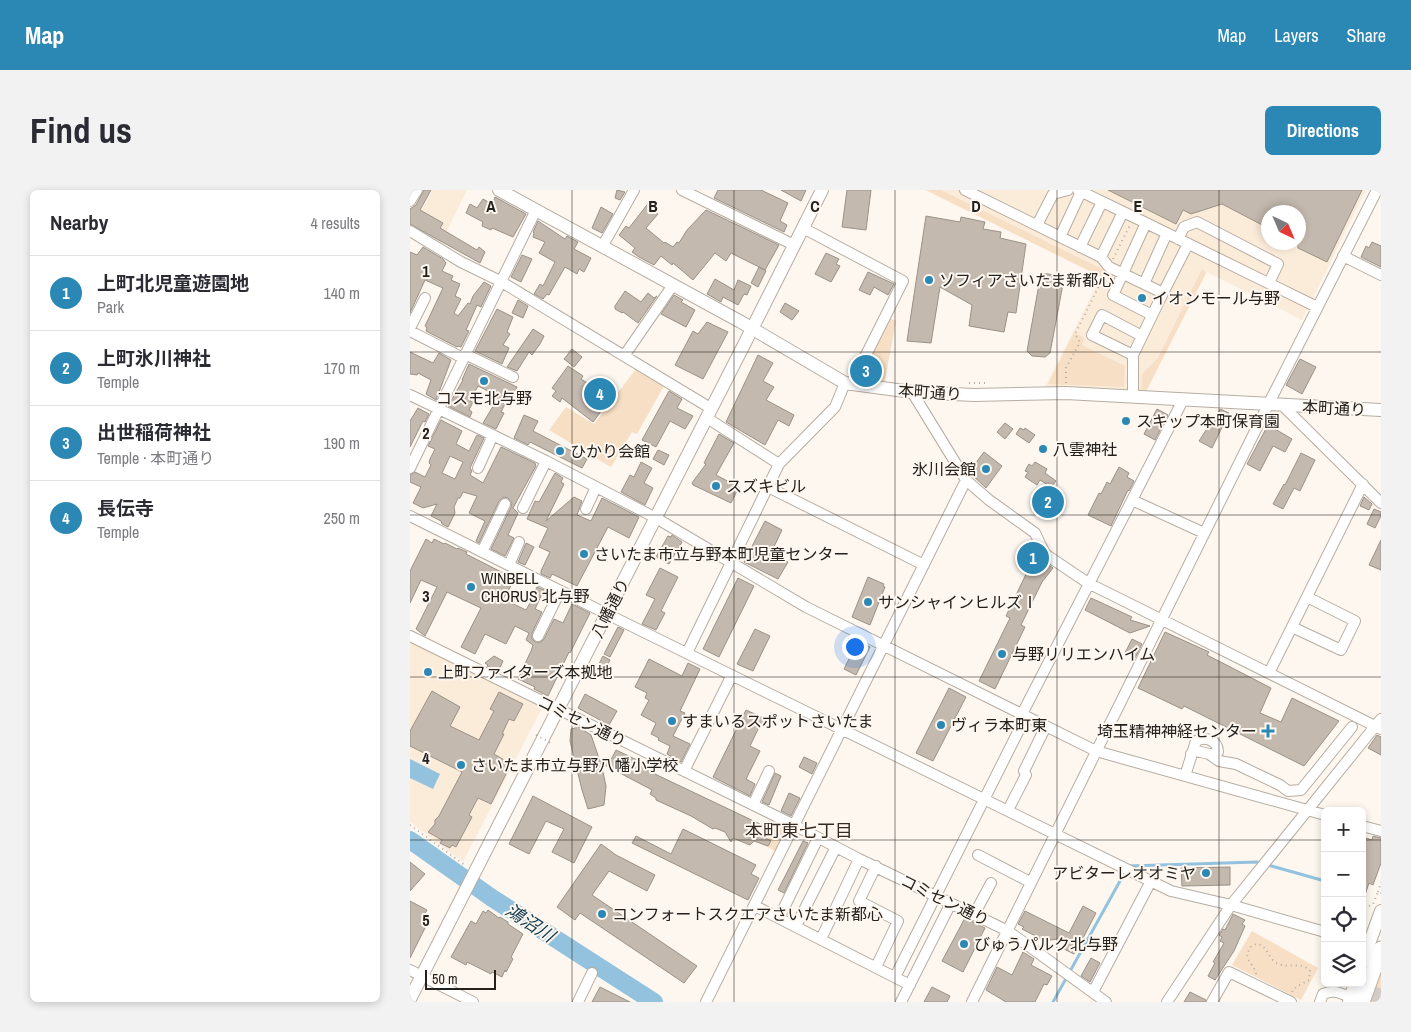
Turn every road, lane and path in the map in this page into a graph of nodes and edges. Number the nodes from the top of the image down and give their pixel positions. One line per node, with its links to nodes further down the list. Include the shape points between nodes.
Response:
1 (417, 190): 13 (street)
2 (499, 190): 11 (main road, 本町通り)
3 (634, 190): 27 (street)
4 (682, 190): 12 (street)
5 (822, 190): 20 (main road, 八幡通り)
6 (966, 190): 19 (street)
7 (1068, 190): 10 (street)
8 (1377, 190): 29 (street)
9 (1079, 191): 14 (street); 23 (street)
10 (1049, 192): 19 (street)
11 (518, 194): 15 (main road, 本町通り)
12 (704, 195): 26 (street)
13 (410, 201)
14 (1102, 202): 16 (street); 28 (street)
15 (536, 210): 27 (main road, 本町通り); 34 (street)
16 (1123, 212): 17 (street); 30 (street)
17 (1134, 217): 18 (street); 31 (path)
18 (1146, 223): 22 (street); 32 (street)
19 (1037, 226): 23 (street)
20 (803, 228): 26 (main road, 八幡通り); 49 (street, via 903,281)
21 (410, 231): 34 (street)
22 (1167, 233): 24 (street); 36 (street)
23 (1060, 237): 28 (street)
24 (1178, 239): 25 (street); 35 (street, via 1184,227 1197,222 1278,264)
25 (1188, 244): 35 (street); 38 (street)
26 (794, 245): 42 (main road, 八幡通り)
27 (602, 247): 37 (main road, 本町通り)
28 (1080, 247): 30 (street)
29 (1343, 256): 33 (street); 40 (street)
30 (1101, 257): 31 (street)
31 (1109, 267): 32 (street); 51 (path, via 1075,334 1079,344 1066,368)
32 (1123, 274): 36 (street); 41 (street, via 1113,295)
33 (1381, 274)
34 (500, 281): 46 (street); 47 (street)
35 (1269, 283): 40 (street)
36 (1144, 284): 38 (street)
37 (673, 285): 42 (main road, 本町通り); 47 (street)
38 (1163, 293): 41 (street)
39 (424, 298): 43 (street)
40 (1317, 307): 55 (street)
41 (1152, 315): 44 (street)
42 (752, 329): 49 (main road, 本町通り); 59 (main road, 八幡通り)
43 (410, 330): 46 (street)
44 (1142, 336): 45 (street); 45 (street, via 1102,315 1095,328 1092,335)
45 (1133, 355): 53 (street)
46 (464, 356): 48 (street); 57 (street)
47 (624, 356): 59 (street)
48 (513, 376)
49 (848, 384): 50 (main road, 本町通り); 62 (street, via 835,407)
50 (912, 392): 51 (main road, 本町通り, via 974,396); 65 (street)
51 (1066, 393): 53 (main road, 本町通り)
52 (410, 395): 57 (street)
53 (1133, 397): 54 (main road, 本町通り)
54 (1183, 400): 55 (main road, 本町通り); 69 (street)
55 (1268, 405): 56 (main road, 本町通り); 76 (street)
56 (1283, 406): 58 (main road, 本町通り); 66 (street)
57 (439, 409): 60 (street); 63 (street)
58 (1381, 410)
59 (710, 413): 62 (street); 75 (main road, 八幡通り)
60 (494, 435): 61 (street); 64 (street)
61 (546, 461): 67 (street); 72 (street)
62 (779, 464): 68 (street)
63 (410, 468)
64 (478, 468)
65 (966, 480): 81 (street); 82 (street, via 1035,533 1045,554)
66 (1363, 484): 70 (street); 84 (street)
67 (596, 487): 73 (street); 75 (street)
68 (768, 487): 79 (street); 81 (street)
69 (1132, 500): 76 (street); 82 (street)
70 (1381, 502)
71 (505, 504): 78 (street)
72 (523, 508)
73 (586, 509)
74 (410, 516): 78 (street)
75 (656, 518): 79 (street); 85 (main road, 八幡通り)
76 (1204, 533): 86 (street)
77 (519, 542): 80 (street)
78 (482, 552): 80 (street)
79 (731, 564): 90 (street, via 806,607); 91 (street)
80 (509, 565): 83 (street)
81 (924, 565): 90 (street)
82 (1088, 583): 86 (street); 95 (street)
83 (560, 591): 85 (street); 89 (street)
84 (1307, 597): 87 (street); 87 (street, via 1354,621 1340,650)
85 (607, 614): 91 (street); 94 (main road, 八幡通り)
86 (1162, 619): 92 (street); 103 (street)
87 (1292, 627): 92 (street)
88 (410, 636): 94 (street, コミセン通り)
89 (538, 636)
90 (884, 645): 95 (street); 99 (street)
91 (687, 653): 93 (street)
92 (1269, 673): 96 (street)
93 (732, 675): 99 (street); 107 (street)
94 (558, 710): 107 (street, コミセン通り); 125 (main road, 八幡通り)
95 (1024, 715): 97 (street); 110 (street)
96 (1379, 725): 113 (street)
97 (1046, 726): 103 (street); 112 (street)
98 (1352, 727): 106 (street, via 1301,790 1288,791 1280,784)
99 (842, 729): 110 (street); 116 (street)
100 (536, 735): 101 (path, bridge)
101 (551, 743)
102 (1218, 747): 104 (street, via 1211,740 1198,740); 105 (street, via 1214,755); 106 (street)
103 (1096, 751): 109 (street); 119 (street)
104 (1191, 754): 105 (street, via 1196,751); 109 (street)
105 (1209, 754): 106 (street, via 1218,762)
106 (1236, 764)
107 (684, 771): 111 (street, コミセン通り)
108 (769, 771): 111 (street)
109 (1185, 776): 113 (street)
110 (984, 798): 112 (street); 132 (street)
111 (753, 805): 116 (street, コミセン通り)
112 (1008, 810): 119 (street)
113 (1309, 810): 114 (street); 135 (street)
114 (1321, 814)
115 (410, 825): 125 (path)
116 (794, 825): 120 (street, コミセン通り); 136 (street)
117 (1366, 827): 118 (street)
118 (1381, 831)
119 (1055, 833): 126 (street); 127 (street)
120 (818, 838): 121 (street, コミセン通り); 139 (street)
121 (836, 847): 123 (street, コミセン通り); 140 (street)
122 (978, 855): 127 (street)
123 (859, 859): 124 (street, コミセン通り); 143 (street)
124 (876, 866): 132 (street, コミセン通り); 145 (street, via 859,901 898,921)
125 (470, 870): 146 (main road, 八幡通り, via 464,893)
126 (1151, 881): 135 (street, via 1172,891); 152 (street)
127 (1030, 882): 141 (street)
128 (1381, 882): 130 (path)
129 (991, 883): 138 (street)
130 (1378, 892): 131 (path); 133 (path)
131 (1381, 893)
132 (935, 895): 134 (street, コミセン通り); 148 (street)
133 (1375, 898)
134 (951, 902): 138 (street, コミセン通り); 150 (street)
135 (1230, 905): 142 (street); 161 (street)
136 (755, 906): 139 (street); 157 (street)
137 (1381, 911): 144 (main road)
138 (974, 915): 141 (street, コミセン通り)
139 (779, 918): 140 (street)
140 (796, 926): 143 (street)
141 (1008, 931): 152 (street, コミセン通り); 159 (street)
142 (1321, 931)
143 (821, 939): 145 (street)
144 (1371, 945): 154 (highway)
145 (876, 967): 148 (street)
146 (416, 973): 153 (main road, 八幡通り); 155 (street)
147 (592, 974): 156 (street)
148 (895, 977): 150 (street)
149 (1253, 983): 162 (street, via 1229,972); 163 (street); 163 (path, via 1256,972 1247,954 1251,946 1259,944 1275,962 1303,966 1310,971 1308,980 1294,989)
150 (910, 985): 158 (street)
151 (1355, 987): 154 (main road)
152 (1093, 992): 160 (street, コミセン通り)
153 (410, 999)
154 (1354, 1000): 164 (street, via 1329,991)
155 (474, 1002)
156 (578, 1002)
157 (706, 1002)
158 (901, 1002)
159 (972, 1002)
160 (1106, 1002)
161 (1167, 1002)
162 (1212, 1002)
163 (1290, 1002)
164 (1320, 1002)

